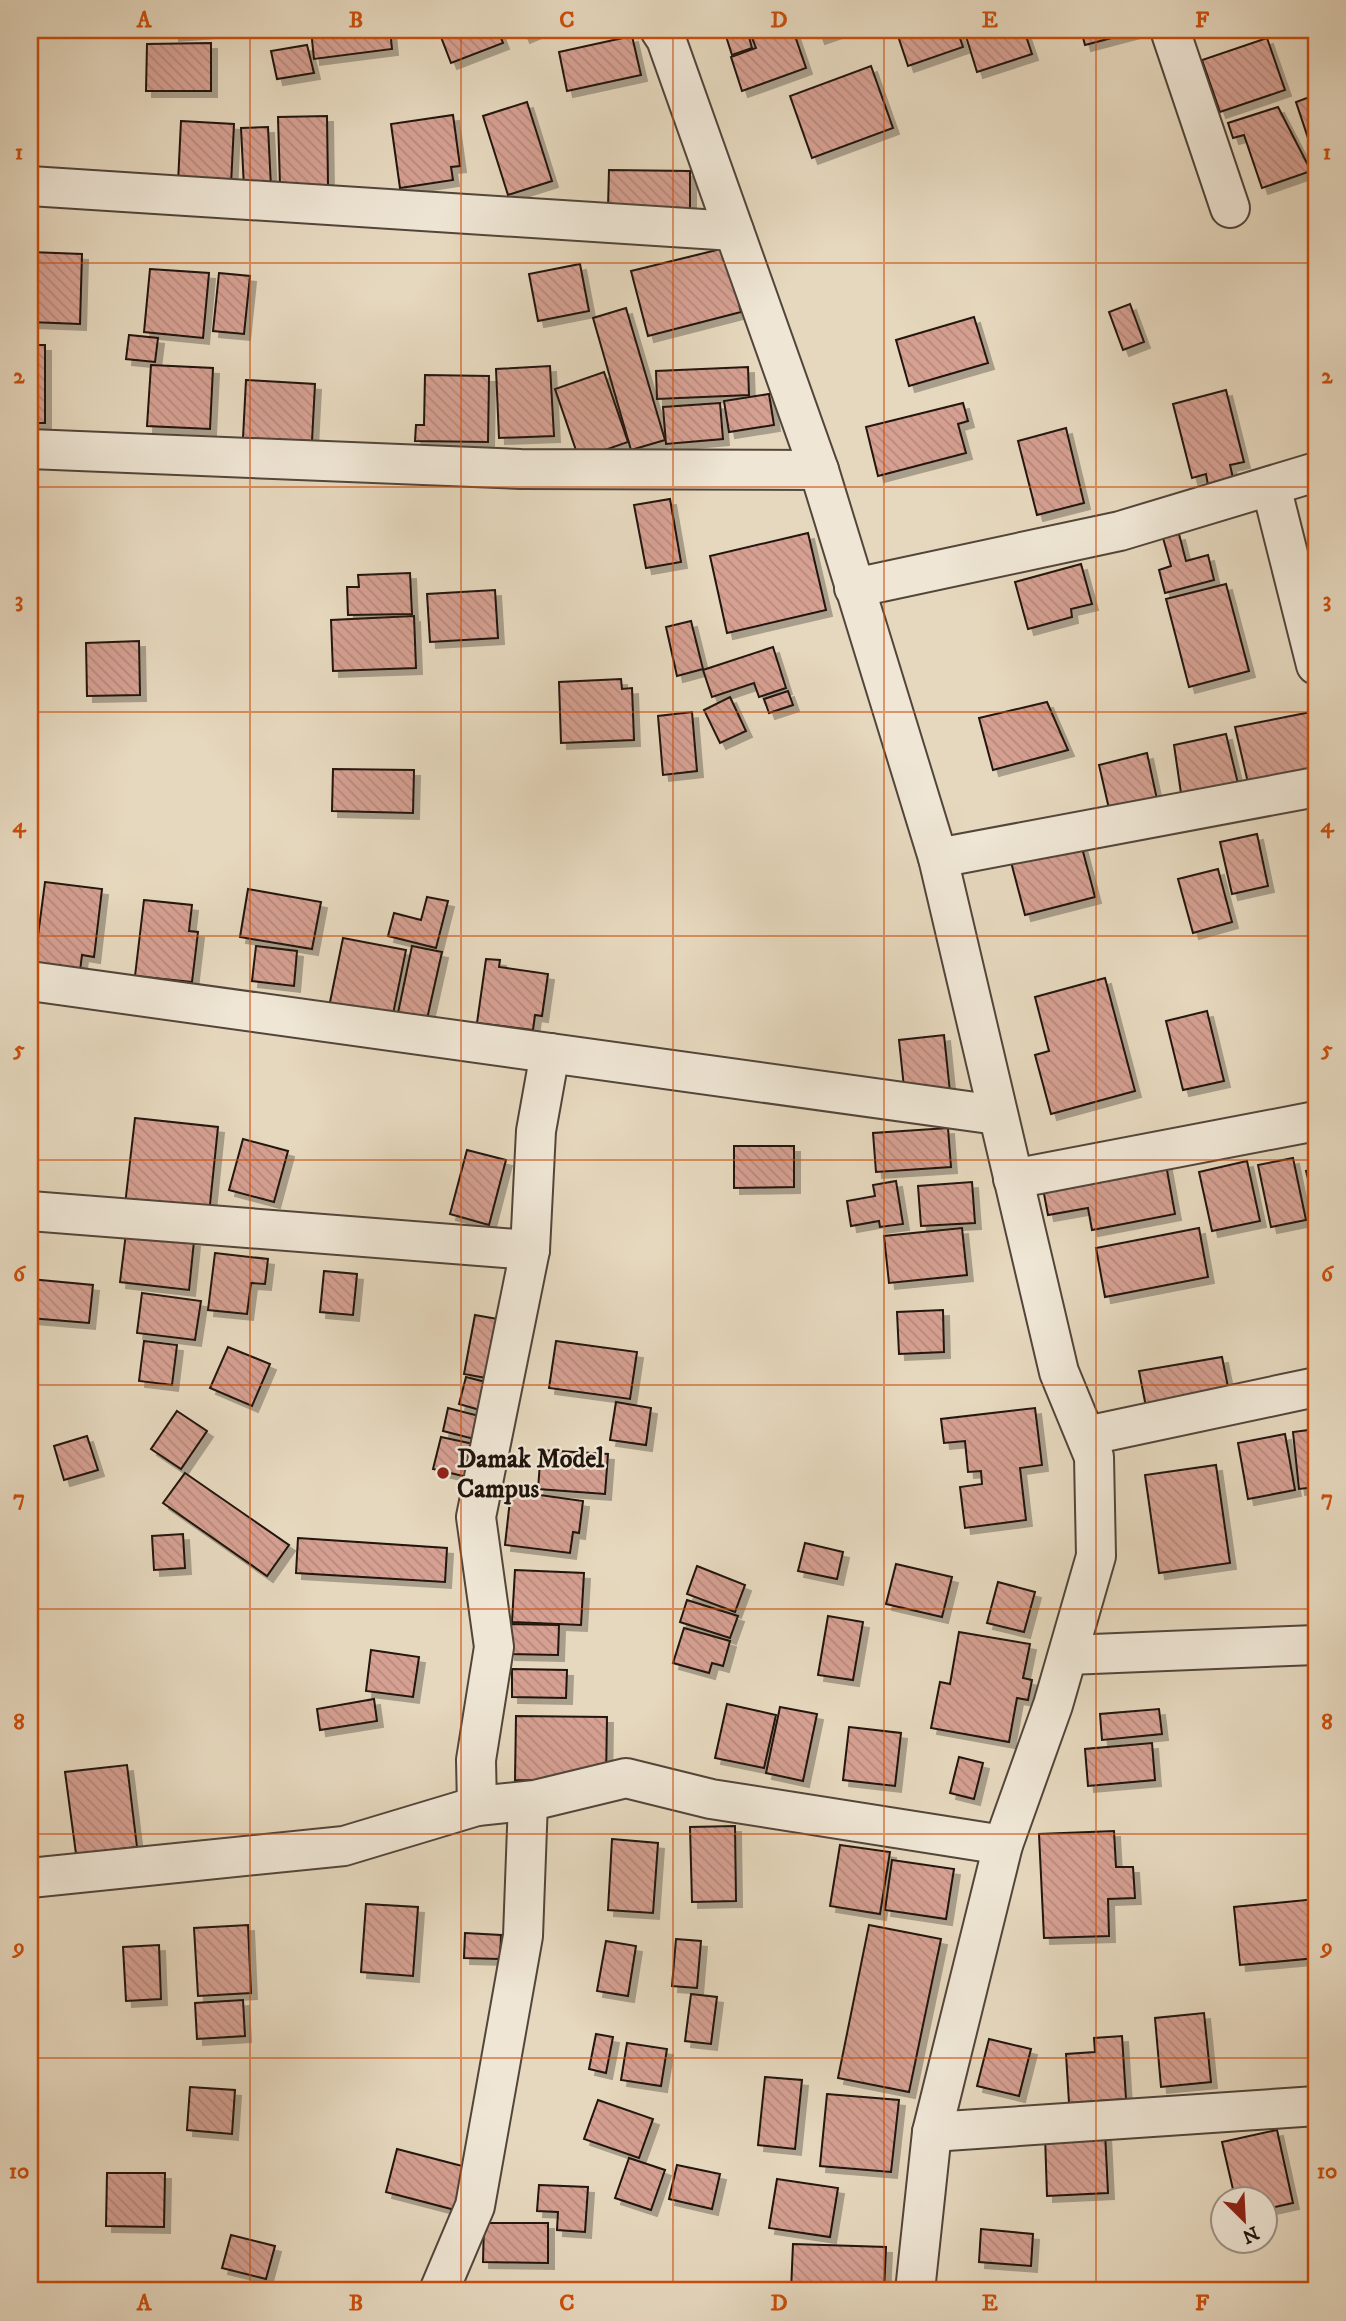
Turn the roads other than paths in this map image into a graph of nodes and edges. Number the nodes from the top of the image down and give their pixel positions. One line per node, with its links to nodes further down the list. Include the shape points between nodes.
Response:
1 (660, 30): 5 (street)
2 (1170, 30): 4 (street)
3 (30, 186): 5 (street)
4 (1230, 208)
5 (734, 230): 7 (street)
6 (30, 449): 7 (street, via 521,469)
7 (819, 470): 10 (street)
8 (1316, 472): 9 (street)
9 (1271, 486): 10 (street, via 1120,531); 11 (street)
10 (854, 587): 13 (street)
11 (1316, 665)
12 (1316, 787): 13 (street)
13 (938, 859): 16 (street)
14 (30, 981): 15 (street)
15 (550, 1053): 16 (street); 20 (street, via 536,1130)
16 (998, 1115): 18 (street)
17 (1316, 1121): 18 (street)
18 (1013, 1179): 22 (street, via 1059,1372)
19 (30, 1211): 20 (street)
20 (530, 1250): 26 (street, via 477,1517 494,1647 476,1760)
21 (1316, 1387): 22 (street)
22 (1086, 1436): 24 (street, via 1094,1457 1096,1556)
23 (1316, 1645): 24 (street)
24 (1068, 1655): 27 (street)
25 (528, 1801): 26 (street); 27 (street, via 626,1778 711,1799); 31 (street, via 523,1936 480,2179 475,2206)
26 (477, 1806): 28 (street, via 344,1846)
27 (1003, 1845): 30 (street)
28 (30, 1878)
29 (1316, 2106): 30 (street)
30 (932, 2132): 32 (street)
31 (439, 2291)
32 (915, 2291)

